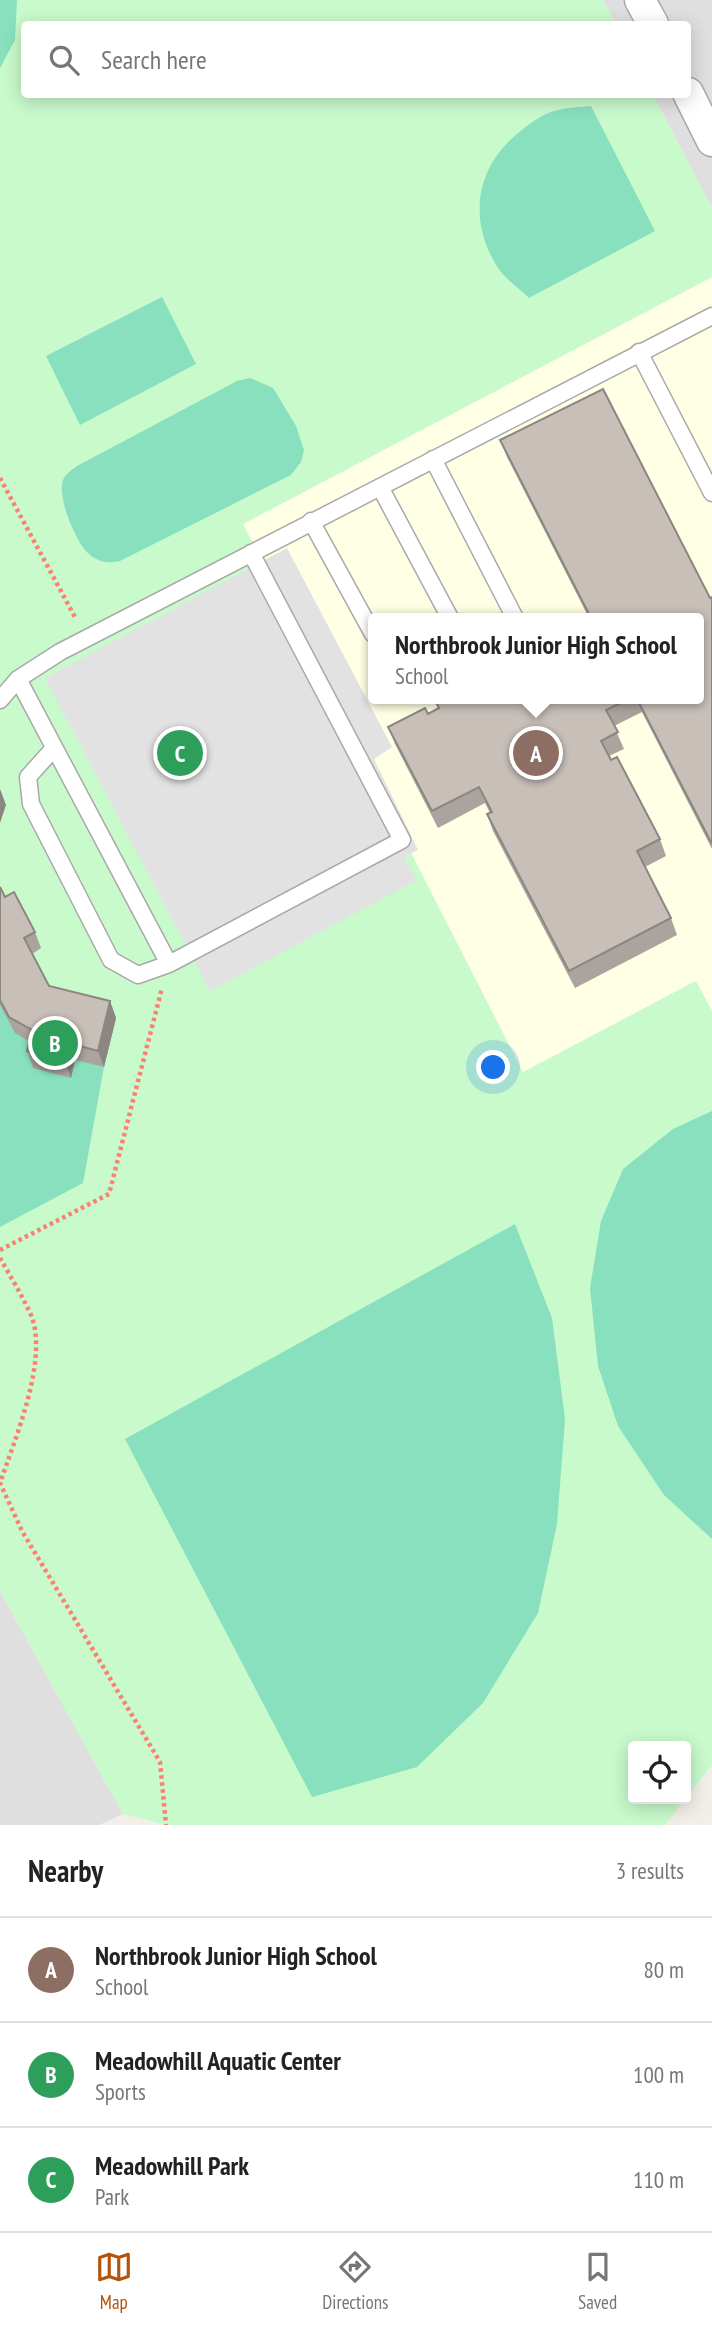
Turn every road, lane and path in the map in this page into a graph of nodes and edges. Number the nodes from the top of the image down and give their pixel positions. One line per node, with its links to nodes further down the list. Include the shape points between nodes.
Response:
1 (640, 0): 2 (street)
2 (651, 21)
3 (690, 98): 4 (street)
4 (712, 141)
5 (712, 316): 6 (lane)
6 (639, 352): 7 (lane); 10 (lane)
7 (433, 459): 9 (lane); 14 (lane)
8 (0, 478): 16 (path)
9 (380, 487): 11 (lane); 13 (lane)
10 (712, 493)
11 (312, 521): 12 (lane); 15 (lane)
12 (251, 553): 16 (lane); 20 (lane, via 402,840)
13 (447, 613)
14 (512, 613)
15 (368, 625)
16 (86, 638): 17 (lane)
17 (18, 679): 18 (lane); 19 (lane)
18 (0, 700)
19 (54, 748): 20 (lane); 20 (lane, via 28,777 31,804 111,960 138,975)
20 (169, 964): 21 (path, via 109,1194)
21 (0, 1250)
22 (0, 1258): 23 (path, via 32,1317 36,1348 27,1400 1,1483 22,1531 160,1762)
23 (166, 1825)

